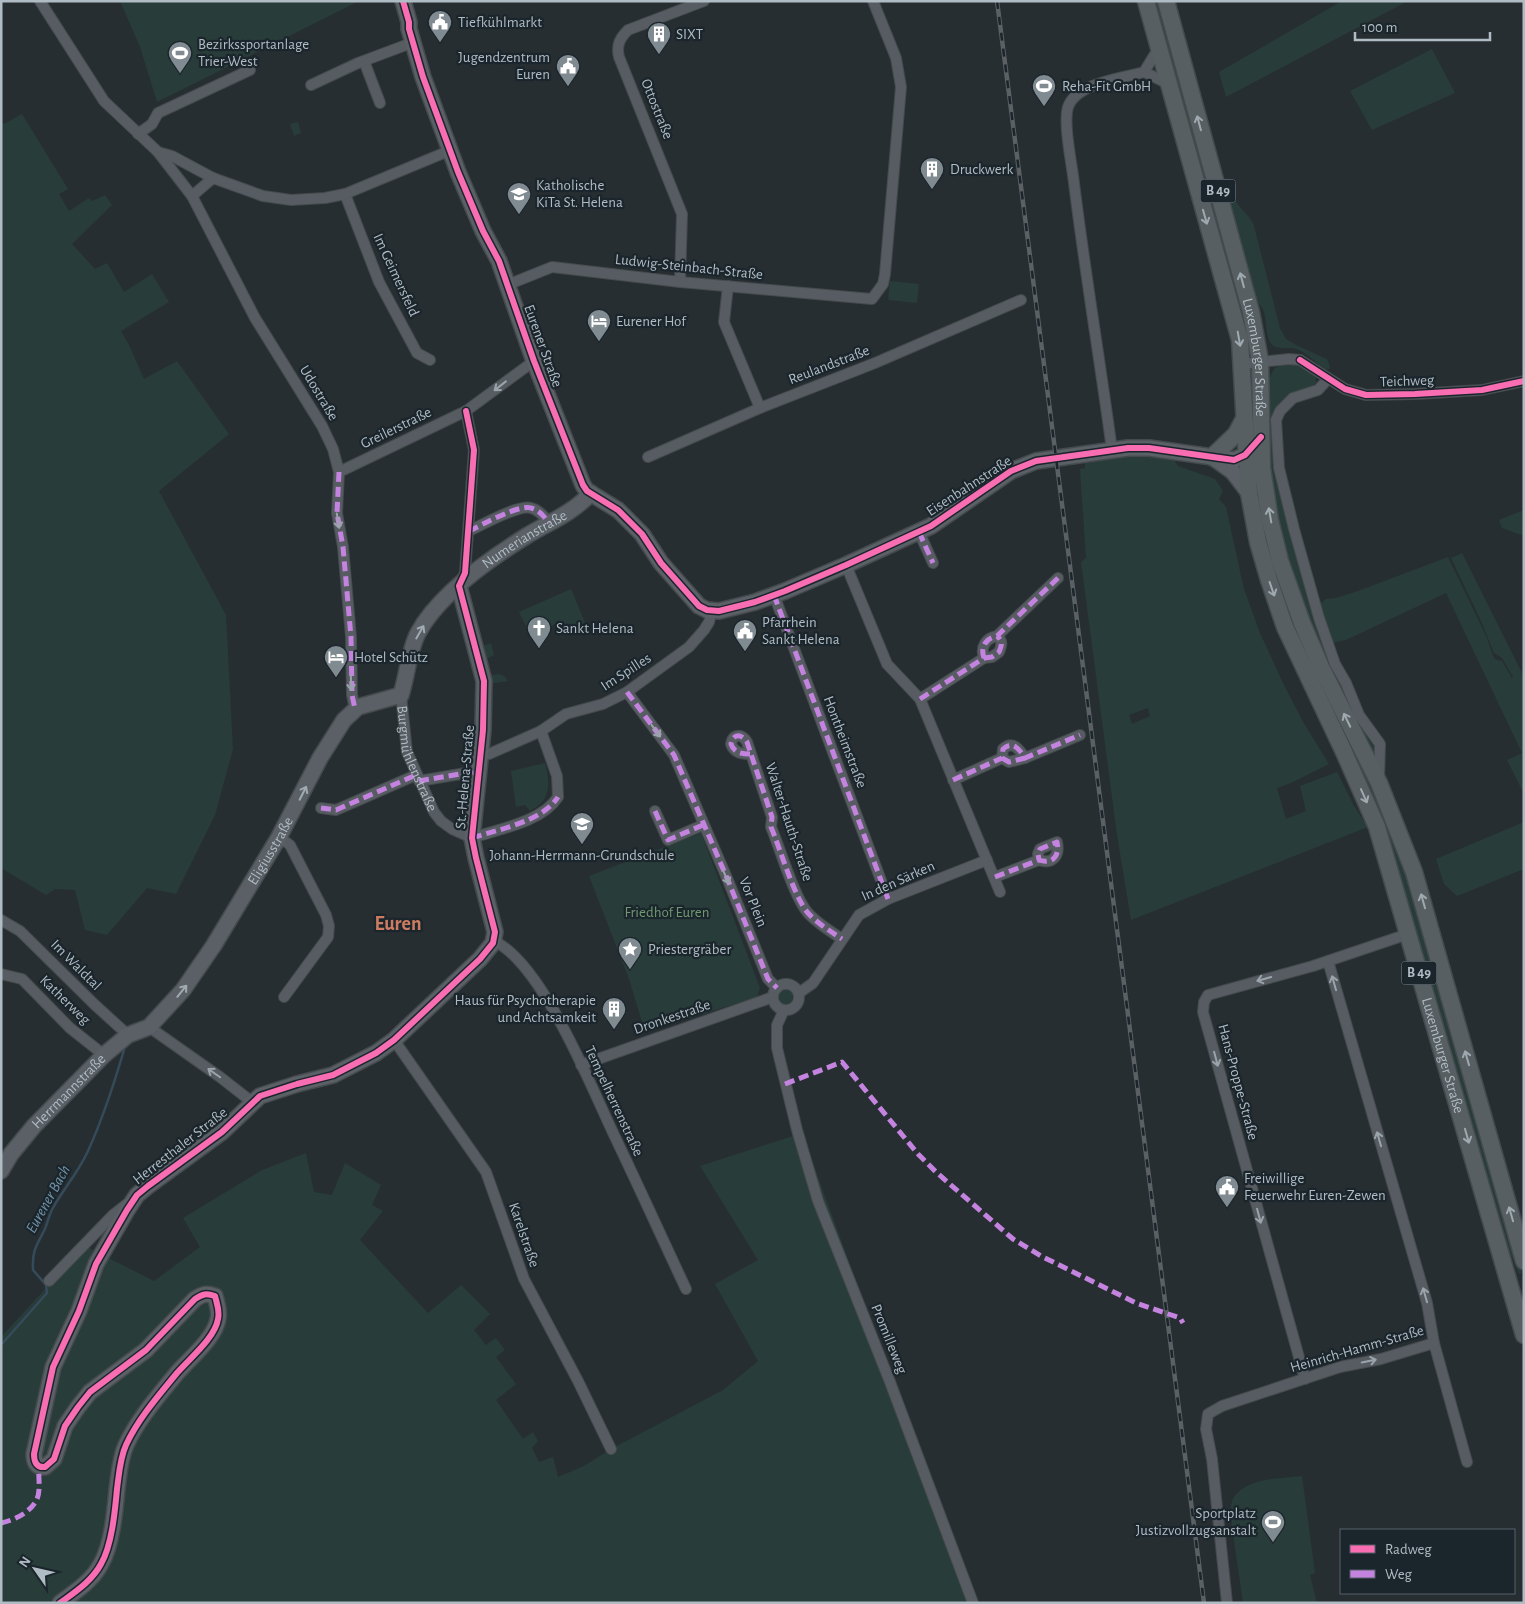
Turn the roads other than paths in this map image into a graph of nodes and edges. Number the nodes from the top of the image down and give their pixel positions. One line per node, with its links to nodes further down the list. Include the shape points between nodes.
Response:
1 (40, 1): 16 (street, Udostraße, via 104,100)
2 (394, 1): 8 (street, Eurener Straße)
3 (403, 1): 8 (street, Eurener Straße)
4 (704, 1): 22 (street, Ottostraße, via 628,30 618,44 619,57 682,214)
5 (873, 1): 24 (street, Ludwig-Steinbach-Straße, via 896,58 901,87 883,284 872,299)
6 (1146, 1): 9 (main road, Luxemburger Straße / B 49)
7 (1166, 1): 28 (main road, Luxemburger Straße / B 49, one-way to 7, via 1251,312)
8 (412, 36): 10 (street); 17 (street, Eurener Straße, via 423,77)
9 (1158, 49): 12 (street); 13 (main road, Luxemburger Straße / B 49)
10 (364, 61): 14 (street); 15 (street)
11 (250, 70): 16 (street, via 156,110 152,124)
12 (1144, 72): 13 (street); 36 (street, via 1082,90 1068,108 1067,126 1078,219)
13 (1169, 84): 29 (main road, Luxemburger Straße / B 49, one-way to 29, via 1240,340)
14 (311, 85)
15 (380, 104)
16 (138, 134): 18 (street, Udostraße)
17 (450, 150): 20 (street); 23 (street, Eurener Straße)
18 (158, 152): 19 (street); 21 (street, Udostraße)
19 (213, 178): 20 (street, via 272,198 291,200); 21 (street)
20 (345, 194): 26 (street, Im Geimersfeld, via 379,282 417,353)
21 (192, 196): 41 (street, Udostraße, via 256,318 322,426)
22 (680, 282): 23 (street, Ludwig-Steinbach-Straße, via 552,268); 24 (street, Ludwig-Steinbach-Straße)
23 (507, 286): 27 (street, Eurener Straße)
24 (728, 286): 32 (street, via 724,322)
25 (1021, 300): 32 (street, Reulandstraße)
26 (430, 360)
27 (534, 360): 33 (street, one-way to 33); 42 (street, Eurener Straße, via 582,485)
28 (1260, 361): 29 (street, Teichweg); 30 (street, Teichweg, via 1300,360); 35 (main road, Luxemburger Straße / B 49)
29 (1241, 364): 34 (main road, Luxemburger Straße / B 49)
30 (1328, 379): 31 (street, Teichweg, via 1345,389 1366,395 1482,390); 66 (street, Luxemburger Straße, via 1318,390 1293,398 1280,411 1276,420 1279,468 1335,664 1359,715 1380,744)
31 (1524, 381)
32 (760, 408): 38 (street, Reulandstraße)
33 (466, 411): 41 (street, Greilerstraße); 45 (street, via 474,450)
34 (1244, 419): 37 (main road, Luxemburger Straße / B 49); 39 (main road, via 1236,434)
35 (1261, 437): 37 (street); 40 (main road, Luxemburger Straße / B 49)
36 (1112, 450): 39 (street, Eisenbahnstraße, via 1149,448); 46 (street, Eisenbahnstraße, via 1056,457 1021,466)
37 (1246, 454): 39 (street, Eisenbahnstraße, via 1228,451); 40 (street); 43 (main road, Luxemburger Straße / B 49)
38 (648, 457)
39 (1212, 457): 43 (street, via 1233,472)
40 (1262, 468): 66 (main road, Luxemburger Straße / B 49, one-way to 40, via 1321,667 1296,606 1280,561)
41 (339, 472): 58 (street, Udostraße, one-way to 58, via 337,513 343,547)
42 (591, 493): 44 (street, Numerianstraße, via 575,508); 52 (street, Eurener Straße, via 618,510 642,534 684,590 699,606)
43 (1249, 493): 61 (main road, Luxemburger Straße / B 49, one-way to 61, via 1258,542 1285,627)
44 (549, 522): 45 (street, via 542,513 530,507 517,509); 50 (street, Numerianstraße)
45 (469, 531): 50 (street, via 465,573)
46 (919, 532): 47 (street, Eisenbahnstraße); 48 (street, Eisenbahnstraße)
47 (933, 563)
48 (846, 566): 51 (street, Eisenbahnstraße); 57 (street, via 888,664)
49 (1058, 578): 53 (street)
50 (459, 586): 56 (street, Burgmühlenstraße, one-way to 50, via 418,633); 62 (street, St.-Helena-Straße, via 484,681)
51 (774, 595): 52 (street, Eisenbahnstraße, via 727,610); 79 (street, Hontheimstraße)
52 (712, 611): 55 (street, Im Spilles, via 704,630 690,647)
53 (997, 636): 54 (street, via 988,639 983,646); 54 (street, via 1002,643 999,652)
54 (984, 658): 57 (street)
55 (627, 692): 59 (street, Im Spilles, via 603,704 566,714); 72 (street, Vor Plein, one-way to 72, via 674,755)
56 (401, 695): 58 (street); 68 (street, Burgmühlenstraße, via 407,752)
57 (920, 699): 69 (street)
58 (355, 709): 73 (street, Eligiusstraße, one-way to 58, via 334,735)
59 (541, 731): 62 (street, Im Spilles, via 489,754); 74 (street, via 557,776 558,797 545,811 526,821)
60 (1080, 735): 65 (street)
61 (1344, 752): 66 (street, via 1357,763); 81 (main road, Luxemburger Straße / B 49, one-way to 81, via 1377,827)
62 (481, 754): 67 (street, St.-Helena-Straße)
63 (750, 754): 83 (street, Walter-Hauth-Straße, via 772,817 771,827 799,899 806,911)
64 (1002, 758): 65 (street, via 1009,762); 65 (street, via 1003,749 1012,745 1019,748); 69 (street)
65 (1025, 758)
66 (1374, 759): 98 (main road, Luxemburger Straße / B 49, one-way to 66, via 1414,872 1379,783)
67 (478, 772): 68 (street); 74 (street, St.-Helena-Straße)
68 (418, 778): 70 (street, via 336,810); 74 (street, Burgmühlenstraße, via 441,821 452,830)
69 (953, 780): 75 (street)
70 (321, 808)
71 (655, 811): 72 (street, via 668,840)
72 (703, 826): 86 (street, Vor Plein, one-way to 86)
73 (279, 837): 88 (street, via 290,845 330,926 328,937); 90 (street, Eligiusstraße, one-way to 73, via 183,990 214,945)
74 (472, 838): 82 (street, St.-Helena-Straße)
75 (987, 860): 77 (street); 79 (street, In den Särken)
76 (1039, 860): 77 (street)
77 (994, 877): 78 (street)
78 (1000, 892)
79 (888, 898): 83 (street, In den Särken, via 859,915)
80 (1, 920): 91 (street, Im Waldtal, via 20,931)
81 (1408, 934): 84 (street, Hans-Proppe-Straße); 99 (main road, Luxemburger Straße / B 49, one-way to 99)
82 (494, 937): 92 (street, via 480,959); 94 (street, Tempelherrenstraße, via 514,955 540,988)
83 (842, 939): 87 (street, In den Särken, via 813,983)
84 (1328, 961): 104 (street, Heinrich-Hamm-Straße, one-way to 84, via 1427,1303); 105 (street, Hans-Proppe-Straße, one-way to 105, via 1208,995 1203,1012)
85 (1, 974): 93 (street, Katherweg, via 22,979 70,1028)
86 (775, 993): 87 (street, via 784,984 791,985); 89 (street, via 777,1007); 94 (street, Dronkestraße)
87 (799, 993): 89 (street, via 798,1005 792,1010)
88 (284, 997)
89 (784, 1010): 109 (street, Promilleweg, via 779,1018 776,1041 818,1201)
90 (149, 1027): 91 (street, Herrmannstraße); 95 (street, one-way to 90)
91 (128, 1035): 93 (street, Herrmannstraße)
92 (394, 1040): 95 (street, via 332,1075 278,1089); 106 (street, Karelstraße, via 486,1172 524,1279)
93 (104, 1055): 96 (street, Herrmannstraße, via 34,1126)
94 (581, 1065): 102 (street, Tempelherrenstraße)
95 (252, 1102): 97 (street, Herresthaler Straße, via 222,1132)
96 (1, 1172)
97 (137, 1195): 101 (street); 108 (street, Herresthaler Straße, via 96,1264 53,1367 34,1461 39,1467 49,1465 66,1426 90,1392 146,1350 195,1299 207,1294 214,1296 218,1320 210,1337 164,1390 126,1445 120,1464 113,1522 102,1563 92,1577)
98 (1524, 1261)
99 (1505, 1265): 100 (main road, via 1515,1278); 103 (main road, Luxemburger Straße / B 49)
100 (1524, 1280)
101 (48, 1281)
102 (686, 1289)
103 (1524, 1335)
104 (1434, 1343): 105 (street, Heinrich-Hamm-Straße, one-way to 104); 107 (street)
105 (1305, 1379): 110 (street, Heinrich-Hamm-Straße, via 1222,1406 1208,1414 1206,1429)
106 (611, 1449)
107 (1467, 1462)
108 (60, 1603)
109 (973, 1603)
110 (1227, 1603)

